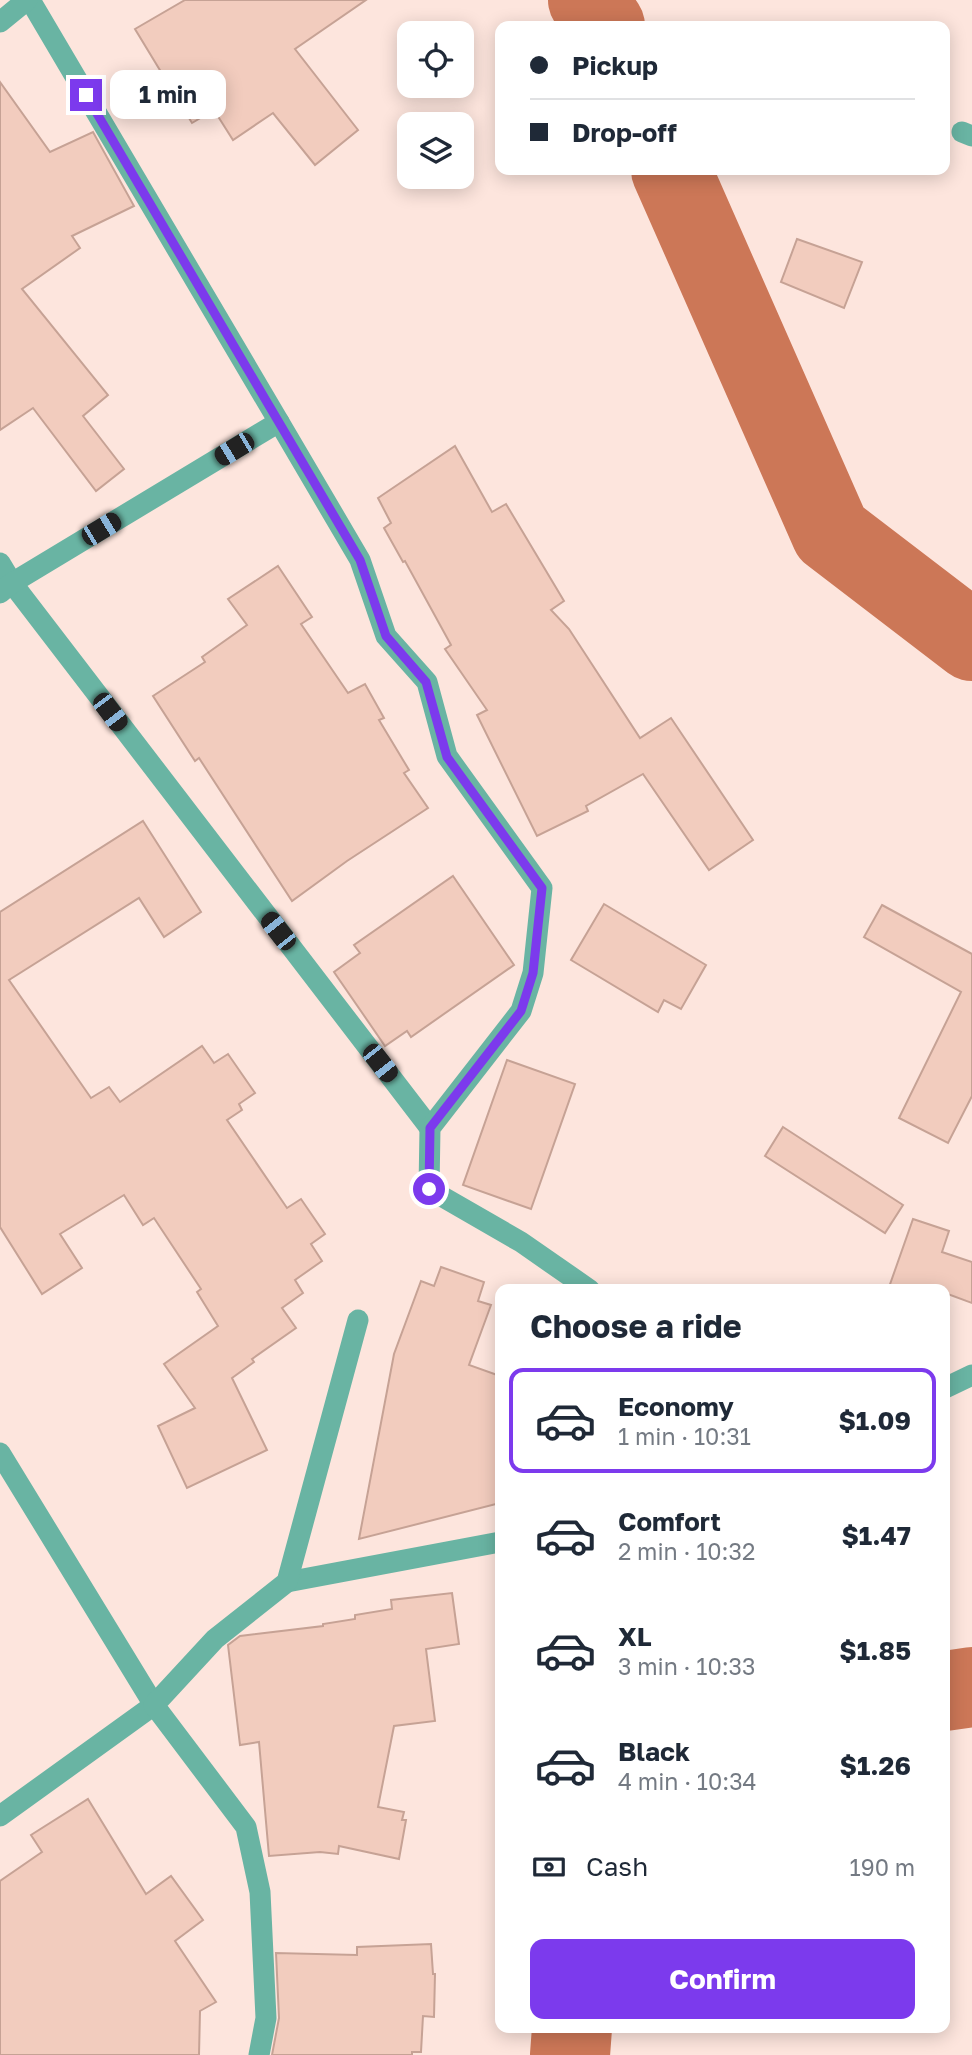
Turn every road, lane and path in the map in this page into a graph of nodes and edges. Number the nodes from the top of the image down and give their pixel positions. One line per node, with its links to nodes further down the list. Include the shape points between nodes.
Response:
1 (29, 0): 2 (street); 3 (street)
2 (0, 22)
3 (279, 422): 5 (street); 6 (street, via 360,560 386,636 426,682 447,757 542,888 533,973 521,1011)
4 (0, 563): 5 (street)
5 (6, 588): 6 (street)
6 (430, 1128): 7 (street, via 429,1189 521,1242)
7 (581, 1284)
8 (358, 1320): 13 (street)
9 (972, 1375): 10 (street)
10 (950, 1386)
11 (0, 1453): 14 (street)
12 (495, 1543): 13 (street)
13 (287, 1582): 14 (street, via 215,1639)
14 (154, 1705): 15 (street); 16 (street, via 246,1827 260,1892 266,2018)
15 (0, 1816)
16 (259, 2055)

